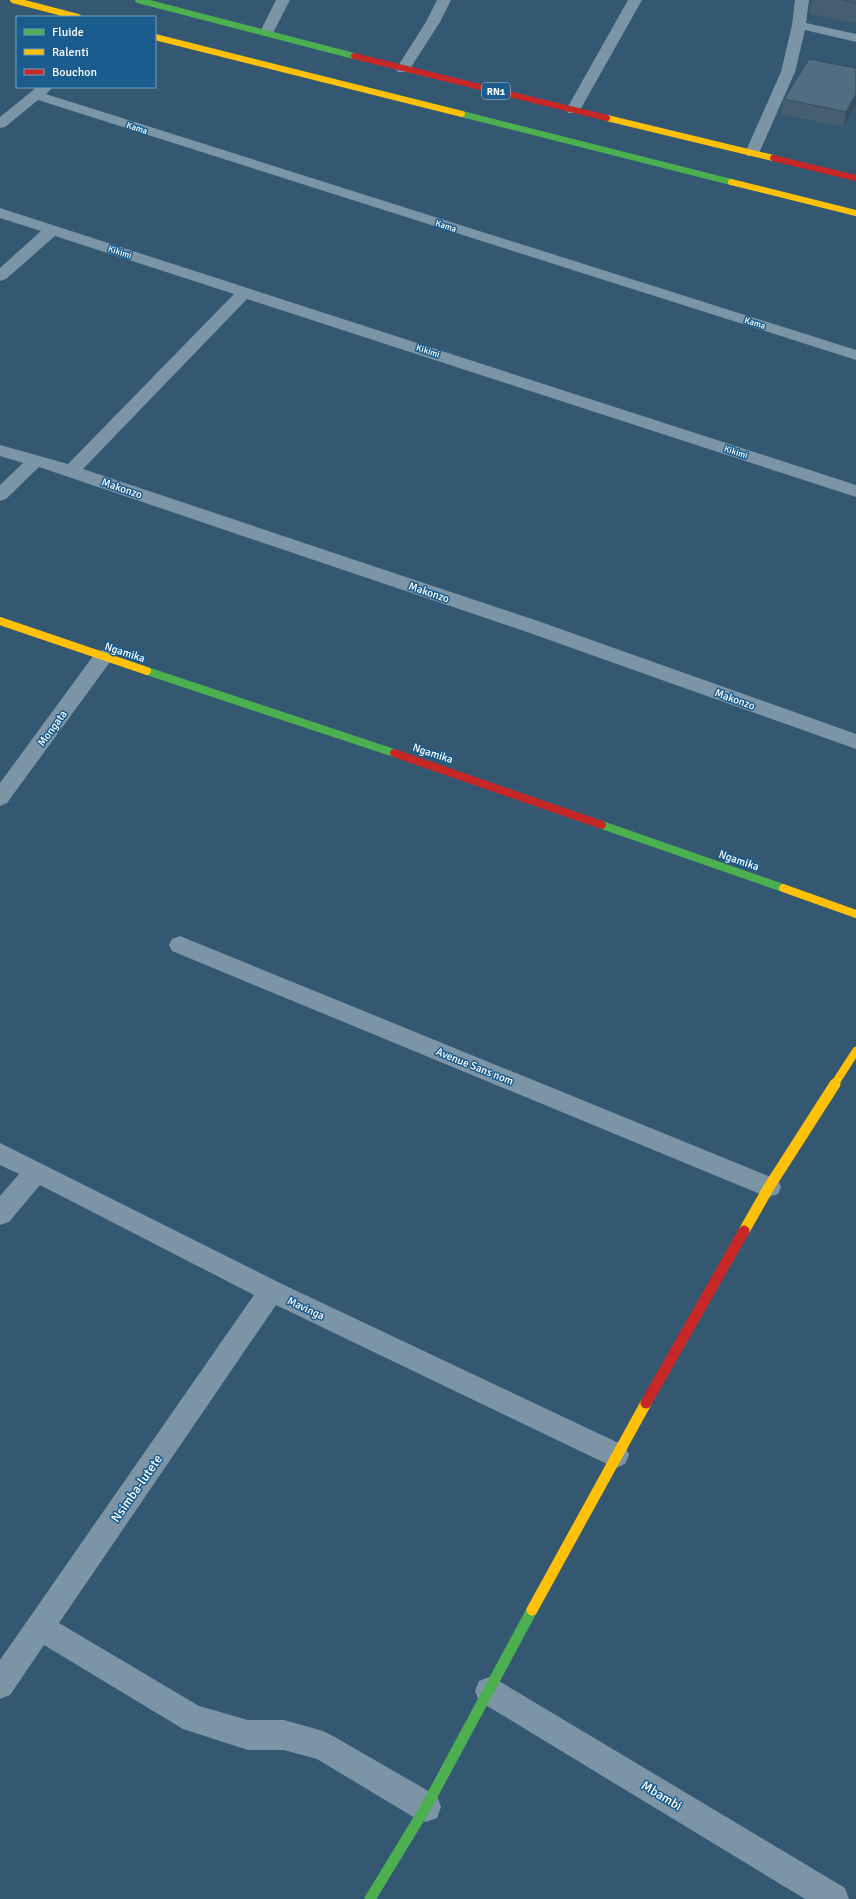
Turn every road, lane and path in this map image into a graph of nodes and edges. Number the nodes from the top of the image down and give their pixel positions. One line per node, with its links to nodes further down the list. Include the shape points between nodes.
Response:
1 (14, 0): 7 (main road)
2 (138, 0): 9 (main road, RN1)
3 (283, 0): 9 (street)
4 (444, 0): 12 (street)
5 (635, 0): 14 (street)
6 (802, 0): 8 (street)
7 (74, 16)
8 (799, 25): 11 (street); 16 (street, via 788,72)
9 (268, 32): 12 (main road, RN1)
10 (156, 37): 19 (main road)
11 (856, 38)
12 (403, 69): 14 (main road, RN1)
13 (41, 91): 15 (street); 23 (street, Kama)
14 (573, 110): 16 (main road, RN1)
15 (0, 124)
16 (752, 153): 17 (main road, RN1)
17 (856, 178)
18 (0, 212): 20 (street, Kikimi)
19 (856, 213)
20 (52, 230): 21 (street); 22 (street, Kikimi)
21 (0, 276)
22 (246, 292): 26 (street); 27 (street, Kikimi)
23 (856, 355)
24 (0, 450): 25 (street, Makonzo)
25 (36, 460): 26 (street, Makonzo); 28 (street)
26 (71, 471): 31 (street, Makonzo, via 531,626)
27 (856, 491)
28 (0, 495)
29 (0, 621): 30 (main road, Ngamika)
30 (103, 657): 32 (street, Mongata); 33 (main road, Ngamika, via 464,776)
31 (856, 742)
32 (0, 798)
33 (856, 914)
34 (180, 945): 38 (street, Avenue Sans nom)
35 (856, 1050): 38 (main road)
36 (0, 1154): 37 (street, Mavinga)
37 (36, 1172): 39 (street); 40 (street, Mavinga)
38 (769, 1187): 41 (main road)
39 (0, 1214)
40 (271, 1291): 41 (street, Mavinga); 42 (street, Nsimba-lutete)
41 (616, 1455): 44 (main road)
42 (40, 1627): 43 (street, Nsimba-lutete); 45 (street, via 194,1719 248,1735 284,1735 323,1746)
43 (0, 1685)
44 (489, 1691): 45 (main road); 47 (street, Mbambi)
45 (426, 1807): 46 (main road)
46 (370, 1899)
47 (834, 1899)

